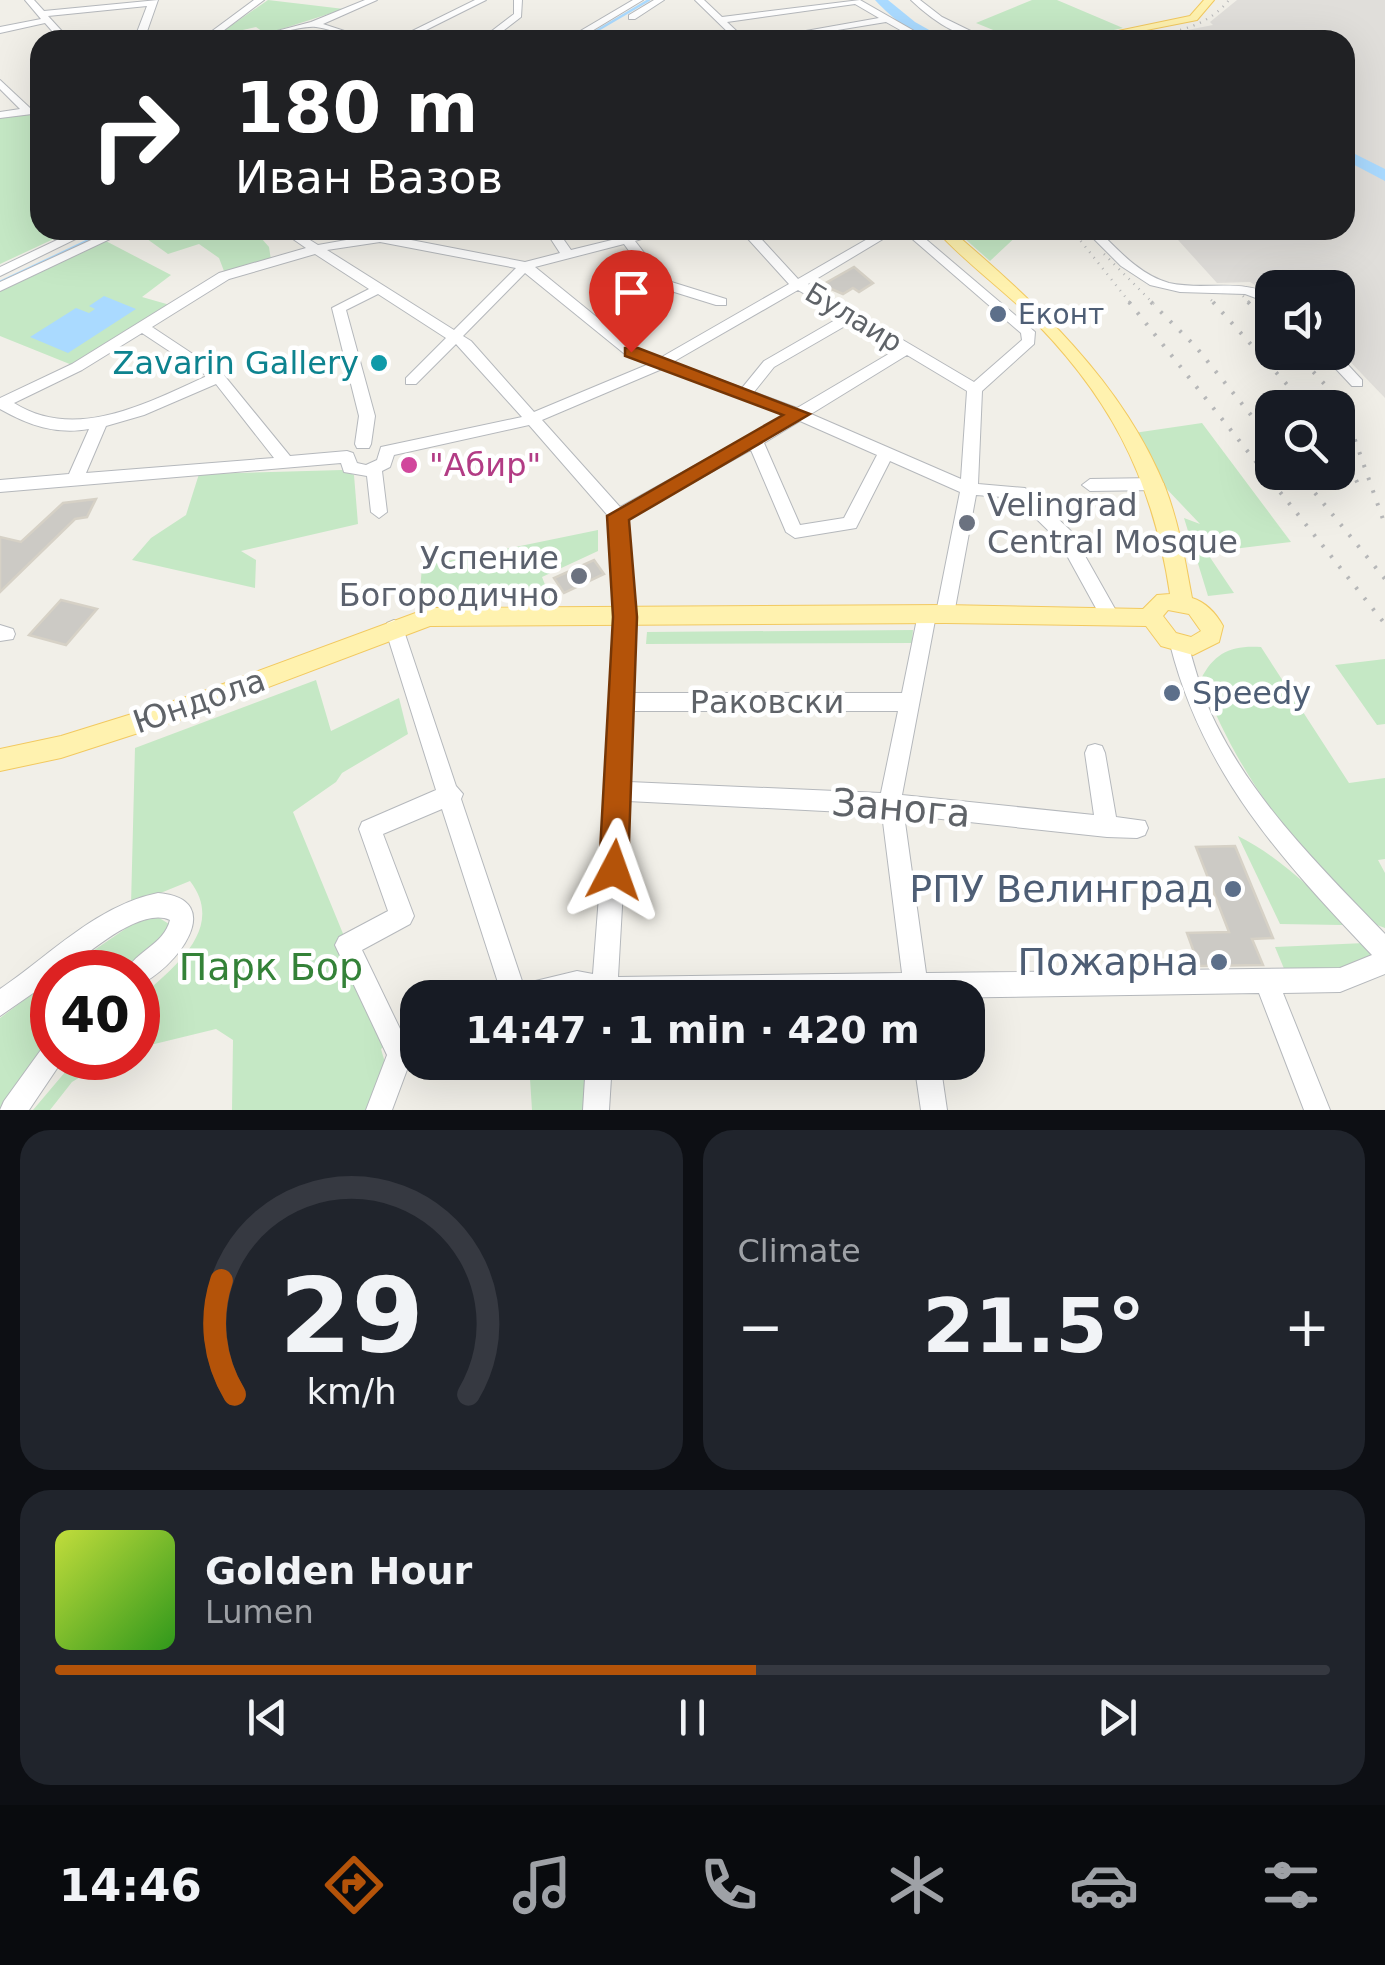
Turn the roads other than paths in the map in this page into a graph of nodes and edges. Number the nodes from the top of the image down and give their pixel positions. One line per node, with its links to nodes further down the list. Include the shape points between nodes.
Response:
1 (260, 0): 21 (street)
2 (373, 0): 16 (street)
3 (482, 0): 24 (street)
4 (518, 0): 25 (street, via 518,15)
5 (639, 0): 26 (street)
6 (660, 0): 27 (street)
7 (699, 0): 15 (street)
8 (915, 0): 33 (street)
9 (1208, 0): 34 (main road, via 1193,18)
10 (850, 1): 13 (street); 14 (street)
11 (153, 2): 12 (street); 20 (street)
12 (39, 8): 18 (street); 19 (street)
13 (766, 13): 15 (street); 29 (street)
14 (886, 19): 17 (street); 32 (street)
15 (719, 20): 28 (street)
16 (314, 24): 22 (street); 23 (street)
17 (835, 28): 30 (street); 31 (street)
18 (0, 30)
19 (57, 30)
20 (143, 30)
21 (219, 30)
22 (289, 30)
23 (336, 30)
24 (420, 30)
25 (498, 30)
26 (587, 30)
27 (609, 30)
28 (730, 30)
29 (786, 30)
30 (826, 30)
31 (838, 30)
32 (906, 30)
33 (963, 30)
34 (1131, 30)
35 (0, 83): 36 (street)
36 (30, 108)
37 (30, 112): 38 (street)
38 (0, 116)
39 (67, 240): 55 (street)
40 (102, 240): 57 (street)
41 (300, 240): 52 (street)
42 (354, 240): 52 (street)
43 (405, 240): 54 (street)
44 (558, 240): 53 (street)
45 (605, 240): 53 (street)
46 (627, 240): 60 (street, via 660,284)
47 (754, 240): 56 (street, Булаир)
48 (875, 240): 56 (street)
49 (920, 240): 70 (street, via 1028,332 1028,340)
50 (955, 240): 84 (main road, via 1070,346)
51 (1103, 240): 59 (street, via 1155,282)
52 (314, 250): 58 (street); 62 (street, via 224,276)
53 (566, 253): 54 (street)
54 (524, 266): 63 (street); 65 (street, via 616,344)
55 (0, 272)
56 (799, 284): 61 (street, Булаир); 65 (street)
57 (0, 288)
58 (376, 290): 63 (street); 77 (street, via 339,308 367,416)
59 (1255, 291)
60 (722, 302)
61 (852, 316): 64 (street, Булаир); 71 (street, via 770,364)
62 (144, 328): 67 (street); 72 (street)
63 (454, 336): 68 (street); 74 (street)
64 (906, 349): 70 (street, Булаир); 73 (street)
65 (664, 362): 71 (street); 74 (street)
66 (1344, 370): 69 (street)
67 (218, 377): 75 (street); 81 (street)
68 (411, 380)
69 (1357, 383)
70 (975, 389): 87 (street)
71 (744, 395): 73 (street)
72 (1, 404): 75 (street, via 29,422)
73 (800, 414): 76 (street); 79 (street)
74 (531, 419): 78 (street); 89 (street)
75 (100, 422): 83 (street)
76 (755, 441): 79 (street, via 795,532 850,524); 89 (street)
77 (363, 444): 78 (street); 80 (street)
78 (387, 451): 82 (street)
79 (886, 454): 87 (street)
80 (347, 457): 81 (street); 82 (street, via 355,471)
81 (286, 462): 83 (street)
82 (374, 470): 88 (street)
83 (75, 480): 86 (street)
84 (1156, 484): 85 (street); 90 (main road)
85 (1090, 485)
86 (0, 486)
87 (969, 490): 91 (street); 92 (street, via 1019,492 1065,536)
88 (379, 512)
89 (618, 516): 93 (street)
90 (1182, 601): 94 (main road, via 1157,605); 96 (main road, via 1206,616 1211,636 1193,646)
91 (936, 614): 92 (main road, Юндола); 93 (main road, Юндола); 98 (street)
92 (1110, 616): 94 (main road, Юндола)
93 (625, 617): 95 (main road, Юндола, via 429,617); 97 (street)
94 (1152, 618): 96 (main road)
95 (394, 628): 100 (main road, Юндола, via 196,704 61,748); 102 (street)
96 (1179, 644): 107 (street, via 1215,736 1250,799)
97 (624, 702): 98 (street, Раковски); 101 (street)
98 (910, 702): 103 (street)
99 (1095, 753): 104 (street)
100 (0, 760)
101 (620, 791): 103 (street, Занога); 111 (street)
102 (452, 794): 110 (street); 117 (street, via 370,830 402,916 347,945)
103 (892, 804): 104 (street, Занога); 112 (street)
104 (1107, 827): 105 (street, Занога)
105 (1137, 828)
106 (77, 950): 108 (street, via 122,918 157,904 182,914 182,927)
107 (1385, 952)
108 (160, 957)
109 (1385, 962): 113 (street, via 1340,980)
110 (509, 980)
111 (605, 980)
112 (914, 980)
113 (1266, 981): 115 (street); 126 (street)
114 (30, 983): 116 (street)
115 (985, 990)
116 (0, 1004)
117 (400, 1045)
118 (400, 1067): 123 (street)
119 (35, 1080): 122 (street)
120 (598, 1080): 124 (street)
121 (930, 1080): 125 (street)
122 (13, 1110)
123 (379, 1110)
124 (596, 1110)
125 (934, 1110)
126 (1316, 1110)

